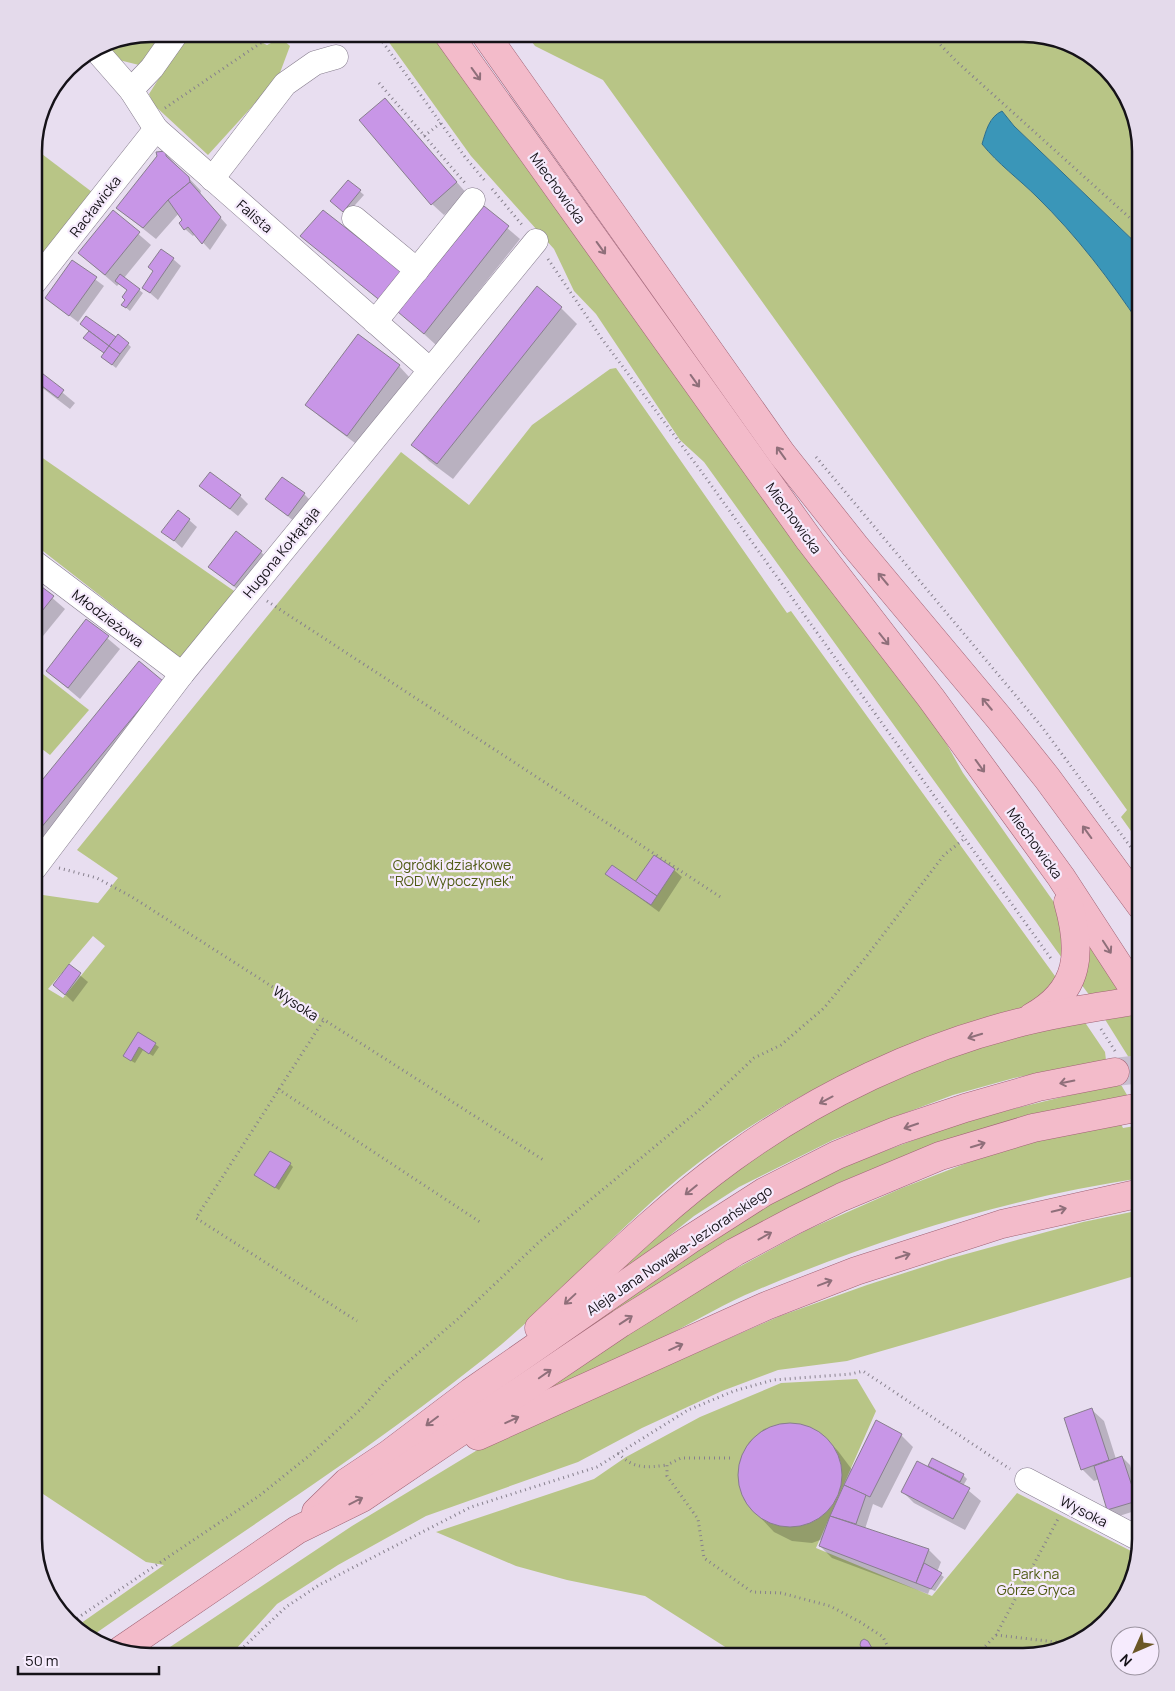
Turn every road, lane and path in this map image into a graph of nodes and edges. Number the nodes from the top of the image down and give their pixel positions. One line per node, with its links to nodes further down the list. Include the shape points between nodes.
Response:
1 (170, 43): 10 (street, via 152,68)
2 (262, 43): 12 (path)
3 (383, 43): 11 (path)
4 (454, 43): 32 (main road, Miechowicka, one-way to 32, via 804,533 931,698)
5 (491, 43): 31 (main road, Miechowicka, one-way to 5, via 1011,733 782,454)
6 (939, 43): 17 (path)
7 (101, 55): 10 (street, Falista)
8 (336, 57): 14 (street, via 315,63 285,84)
9 (379, 84): 13 (path)
10 (130, 90): 12 (street, Falista)
11 (441, 123): 13 (path); 18 (path)
12 (152, 124): 14 (street, Falista); 20 (street, Racławicka)
13 (424, 136): 15 (path, via 473,193)
14 (212, 179): 21 (street, Falista)
15 (473, 200): 19 (street)
16 (354, 218): 19 (street)
17 (1132, 220)
18 (536, 242): 22 (street, Hugona Kołłątaja); 27 (path, via 602,339 702,471)
19 (417, 270): 21 (street)
20 (43, 271)
21 (376, 322): 22 (street, Falista)
22 (429, 369): 25 (street, Hugona Kołłątaja)
23 (810, 450): 28 (path, via 1037,720)
24 (43, 569): 26 (street, Młodzieżowa)
25 (250, 589): 26 (street, Hugona Kołłątaja); 35 (path)
26 (182, 674): 29 (street, Hugona Kołłątaja)
27 (964, 839): 36 (path); 57 (path, via 944,855 824,1008 781,1045 754,1058 698,1112 538,1244 387,1380 362,1408 310,1455 259,1496)
28 (1132, 849)
29 (42, 855)
30 (42, 865): 39 (path, Wysoka, via 108,883)
31 (1116, 872): 33 (main road); 34 (main road, Miechowicka)
32 (1060, 877): 36 (main road, via 1078,947); 37 (main road, Miechowicka, one-way to 37)
33 (1132, 891)
34 (1132, 894)
35 (722, 898)
36 (1068, 983): 40 (main road, via 1045,1010)
37 (1132, 986)
38 (1132, 1002): 40 (main road)
39 (323, 1021): 42 (path); 44 (path, Wysoka)
40 (1021, 1022): 48 (main road, one-way to 48, via 918,1056 870,1078 789,1121 733,1157 641,1232)
41 (1115, 1072): 48 (main road, Aleja Jana Nowaka-Jeziorańskiego, one-way to 48, via 1038,1087 966,1108 896,1131 804,1171 764,1192 689,1240)
42 (278, 1090): 46 (path); 47 (path, via 196,1218)
43 (1132, 1109): 52 (main road, Aleja Jana Nowaka-Jeziorańskiego, one-way to 43, via 621,1323 735,1252 795,1220 940,1156 1033,1128)
44 (544, 1161)
45 (1132, 1195): 52 (main road, one-way to 45, via 766,1306 856,1271 1002,1224)
46 (480, 1222)
47 (357, 1322)
48 (471, 1392): 55 (main road, Aleja Jana Nowaka-Jeziorańskiego, one-way to 55, via 347,1482)
49 (618, 1452): 51 (path, via 627,1462 647,1468); 53 (path, via 688,1410 734,1391 773,1380 862,1371); 61 (path, via 597,1467 471,1507 319,1585 286,1608)
50 (730, 1458): 51 (path, via 680,1458)
51 (667, 1465): 62 (path, via 667,1476 698,1519 704,1558 752,1592 781,1593 830,1606 883,1637)
52 (404, 1471): 55 (main road, Aleja Jana Nowaka-Jeziorańskiego, one-way to 52, via 362,1498)
53 (1027, 1480): 54 (street, Wysoka)
54 (1067, 1503): 56 (street, Wysoka); 58 (path)
55 (297, 1530): 60 (main road, Aleja Jana Nowaka-Jeziorańskiego)
56 (1132, 1536)
57 (76, 1619)
58 (996, 1635): 59 (path); 63 (path)
59 (1059, 1642)
60 (127, 1646)
61 (243, 1648)
62 (888, 1648)
63 (984, 1648)

